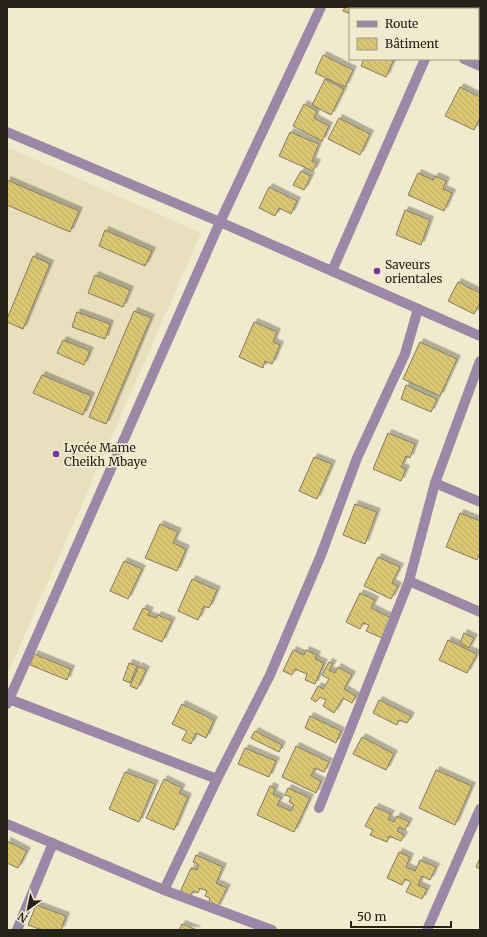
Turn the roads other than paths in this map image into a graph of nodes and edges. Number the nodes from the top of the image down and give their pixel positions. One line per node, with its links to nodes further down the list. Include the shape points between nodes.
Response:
1 (321, 7): 6 (street)
2 (425, 60): 7 (street)
3 (466, 60): 4 (street)
4 (480, 66)
5 (7, 132): 6 (street)
6 (220, 222): 7 (street); 15 (street)
7 (332, 271): 8 (street)
8 (418, 309): 9 (street); 16 (street, via 405,354 356,458 318,562 270,675)
9 (480, 336)
10 (480, 362): 11 (street)
11 (435, 483): 12 (street); 13 (street)
12 (480, 502)
13 (409, 580): 14 (street); 17 (street)
14 (480, 612)
15 (8, 701): 16 (street)
16 (217, 779): 21 (street)
17 (319, 808)
18 (480, 809): 24 (street)
19 (7, 824): 20 (street)
20 (53, 843): 21 (street); 22 (street)
21 (164, 890): 23 (street)
22 (17, 930)
23 (272, 930)
24 (427, 930)

